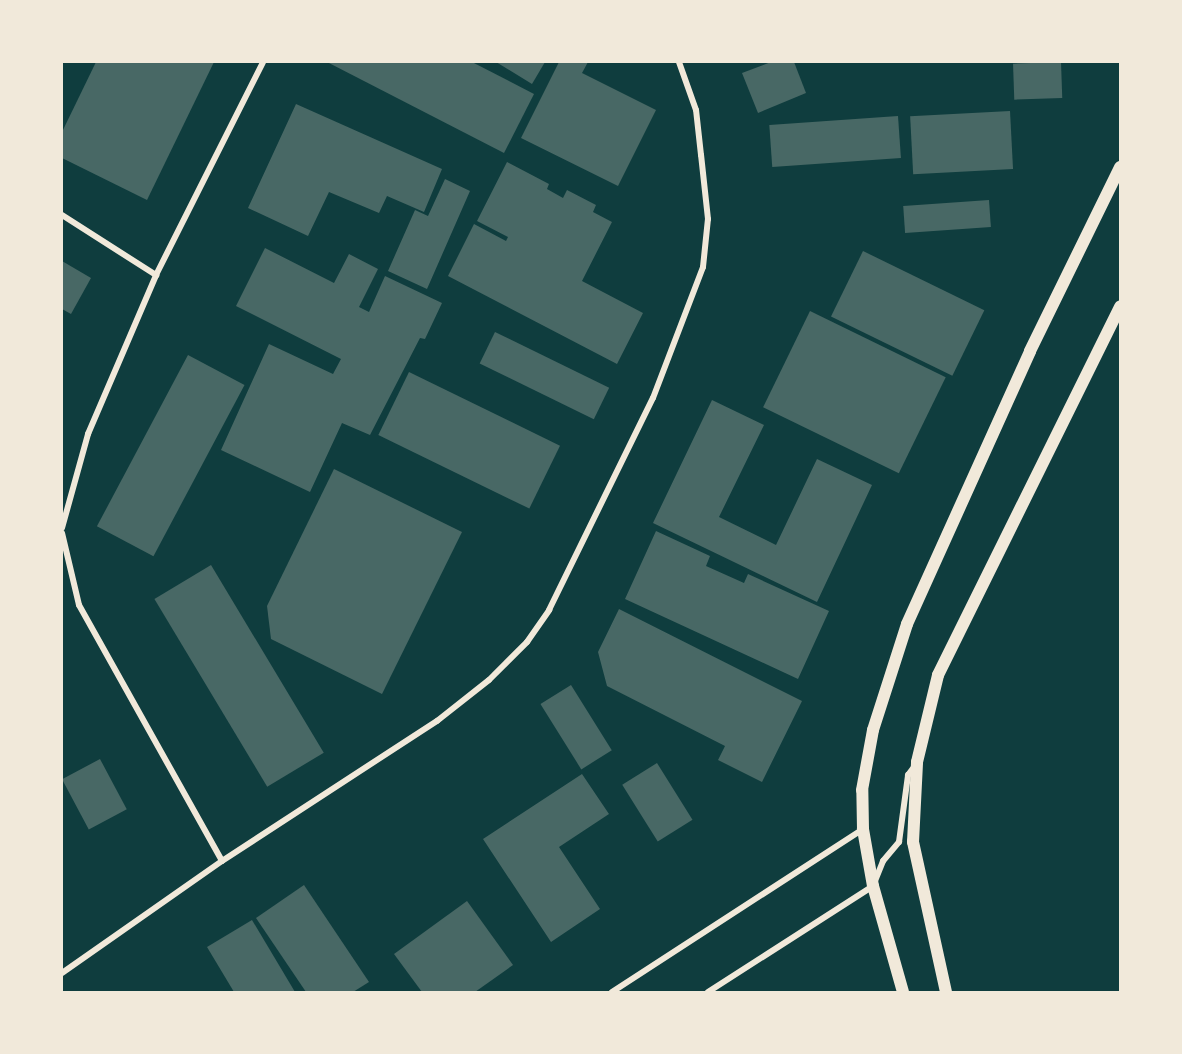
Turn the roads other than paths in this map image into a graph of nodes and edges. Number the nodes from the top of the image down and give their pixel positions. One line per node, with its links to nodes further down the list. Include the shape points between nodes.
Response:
1 (263, 62): 5 (street)
2 (679, 62): 11 (street, via 696,110 700,144 708,219 702,267 653,398 549,610 509,661 437,721)
3 (1120, 167): 10 (main road, via 1030,351 908,624 866,759)
4 (62, 215): 5 (street)
5 (156, 276): 7 (street, via 87,434)
6 (1120, 307): 9 (main road, via 938,675)
7 (62, 528)
8 (62, 533): 11 (street, via 79,605)
9 (917, 762): 12 (street, via 908,775 899,842 883,861); 17 (main road, via 914,858)
10 (863, 829): 12 (main road); 14 (street)
11 (222, 861): 13 (street)
12 (873, 886): 15 (street); 16 (main road)
13 (62, 973)
14 (612, 993)
15 (708, 993)
16 (903, 993)
17 (946, 993)

